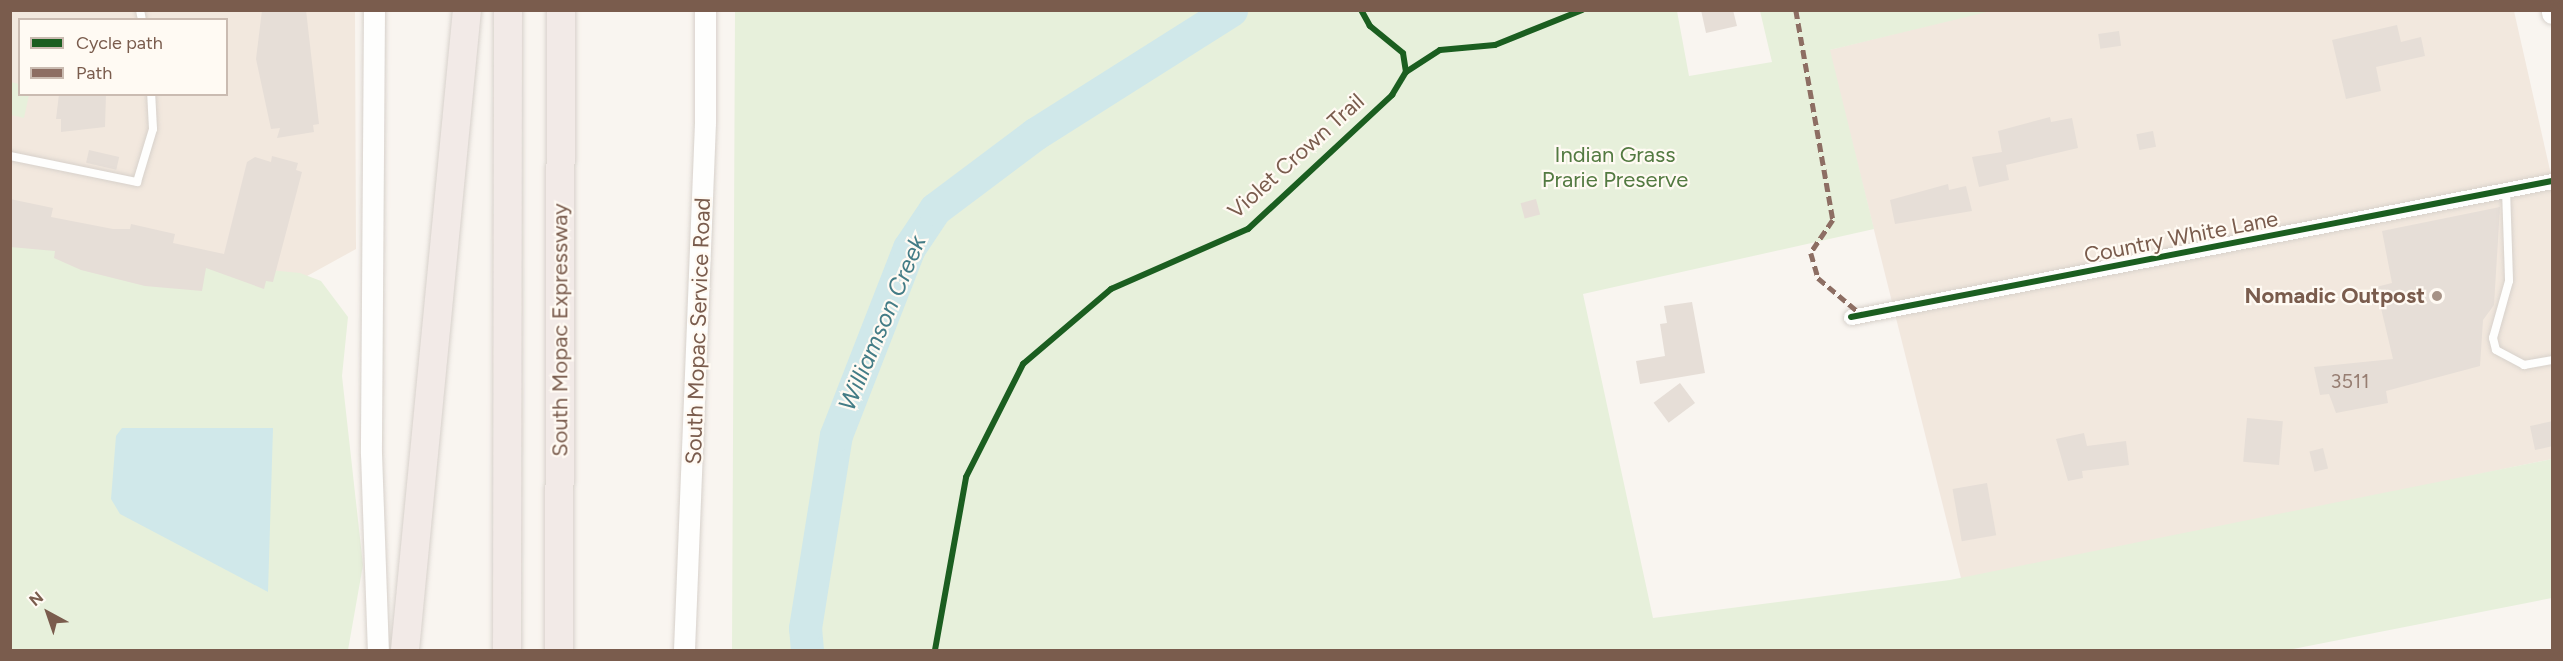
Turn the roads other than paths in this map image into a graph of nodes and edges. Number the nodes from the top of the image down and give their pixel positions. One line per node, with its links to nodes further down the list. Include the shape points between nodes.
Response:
1 (374, 10): 13 (main road, via 371,453)
2 (467, 10): 14 (highway)
3 (508, 10): 15 (highway)
4 (561, 10): 12 (highway, South Mopac Expressway)
5 (705, 10): 16 (main road, South Mopac Service Road, via 705,145)
6 (151, 96): 7 (lane, via 153,129 137,182)
7 (10, 156)
8 (2553, 181): 9 (street, Country White Lane)
9 (2506, 189): 10 (street, Country White Lane); 11 (lane, via 2509,281 2493,338 2496,350 2524,365)
10 (1851, 317)
11 (2552, 360)
12 (560, 645)
13 (378, 651)
14 (405, 651)
15 (507, 651)
16 (684, 651)

